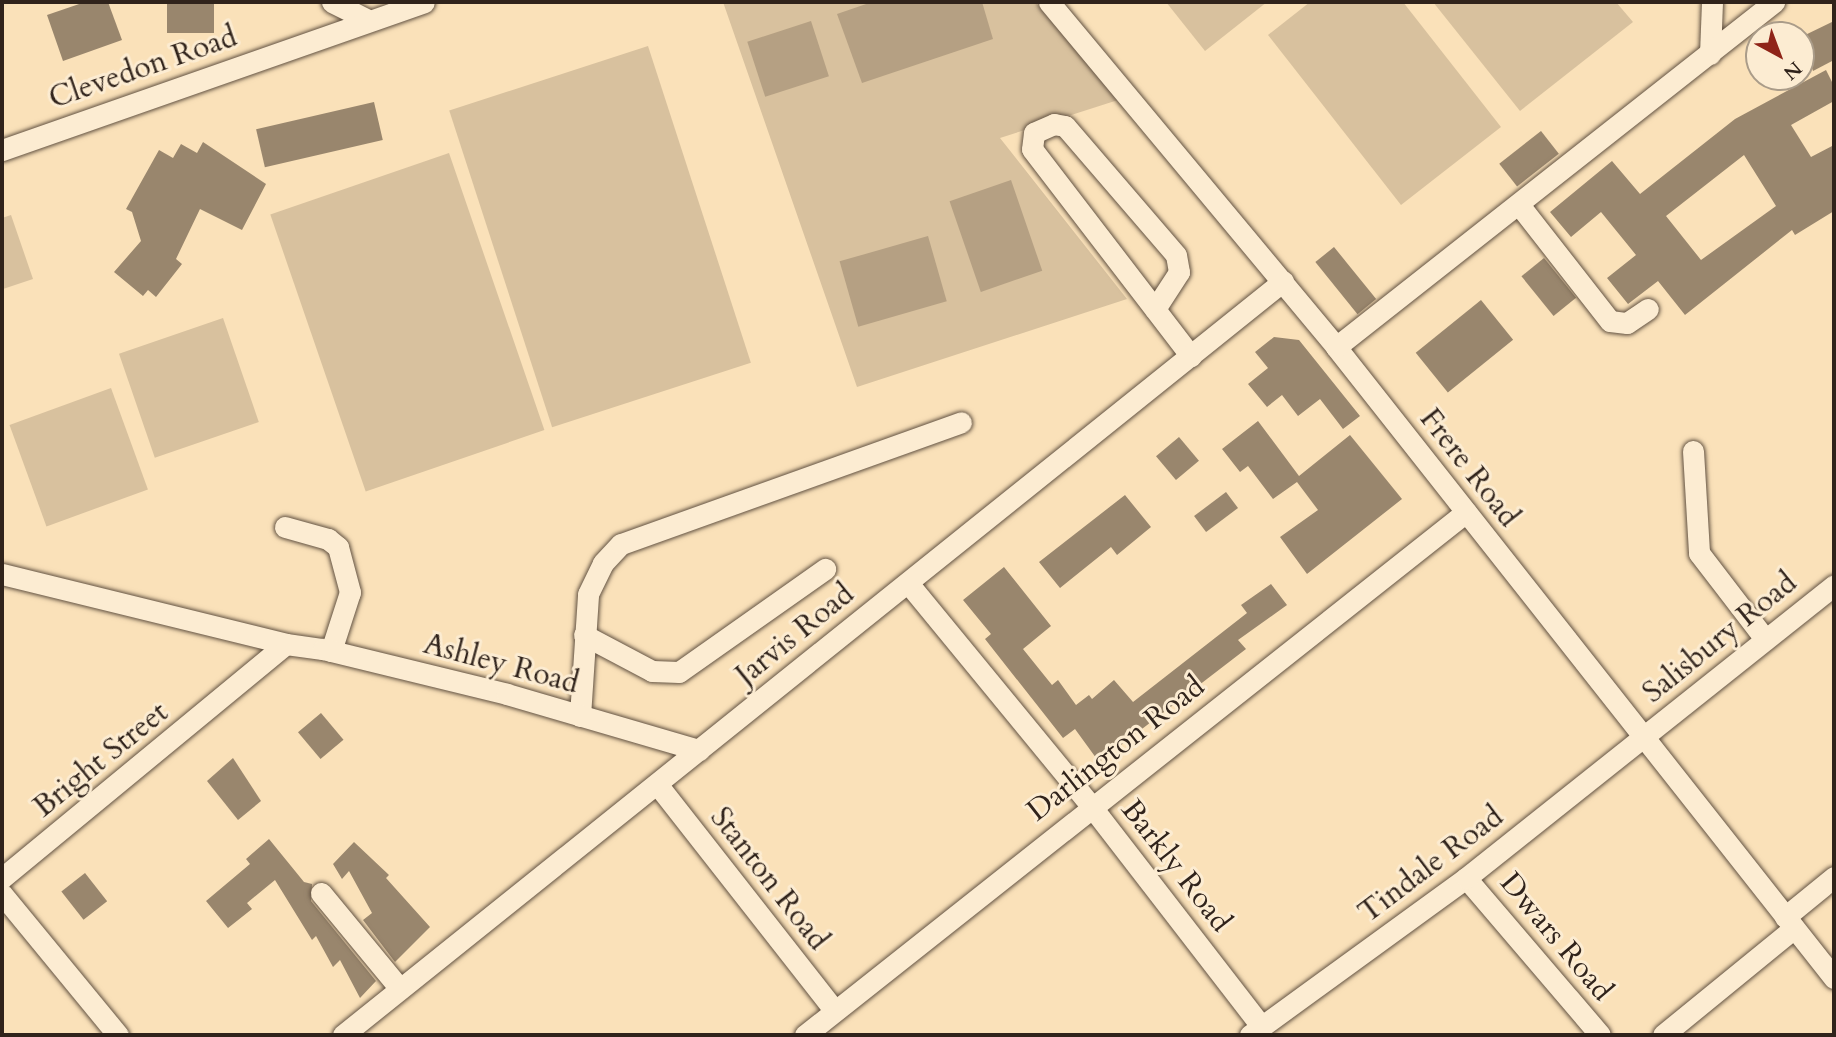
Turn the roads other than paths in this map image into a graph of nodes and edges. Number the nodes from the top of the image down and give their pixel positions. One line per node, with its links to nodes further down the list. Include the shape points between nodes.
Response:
1 (332, 2): 6 (street)
2 (421, 2): 6 (street, Clevedon Road)
3 (1049, 2): 10 (street, Frere Road)
4 (1712, 2): 7 (street)
5 (1774, 2): 7 (street)
6 (368, 20): 8 (street, Clevedon Road)
7 (1710, 54): 9 (street)
8 (2, 150)
9 (1520, 206): 12 (street, via 1610,321 1627,323); 13 (street)
10 (1283, 281): 13 (street, Frere Road); 14 (street, Jarvis Road)
11 (1155, 309): 11 (street, via 1031,149 1034,133 1054,124 1065,126 1176,255 1179,272); 14 (street)
12 (1648, 309)
13 (1336, 347): 17 (street, Frere Road)
14 (1191, 356): 21 (street, Jarvis Road)
15 (961, 422): 23 (street, via 621,544 593,579)
16 (1693, 451): 24 (street, via 1699,553)
17 (1466, 512): 28 (street, Frere Road); 31 (street, Darlington Road)
18 (285, 527): 26 (street, via 328,539 338,547 350,592)
19 (825, 569): 23 (street, via 679,672 652,671)
20 (2, 574): 25 (street, Ashley Road)
21 (908, 583): 29 (street, Jarvis Road); 31 (street, Barkly Road)
22 (1834, 585): 24 (street, Salisbury Road)
23 (584, 635): 27 (street)
24 (1765, 639): 28 (street, Salisbury Road)
25 (286, 644): 26 (street, Ashley Road); 33 (street, Bright Street)
26 (331, 650): 27 (street, Ashley Road)
27 (580, 716): 29 (street, Ashley Road)
28 (1643, 737): 34 (street, Tindale Road); 37 (street, Frere Road)
29 (698, 750): 30 (street, Jarvis Road)
30 (657, 784): 39 (street, Jarvis Road); 40 (street, Stanton Road)
31 (1091, 806): 40 (street, Darlington Road); 42 (street, Barkly Road)
32 (1834, 877): 37 (street)
33 (2, 878)
34 (1466, 878): 42 (street, Tindale Road); 46 (street, Dwars Road)
35 (321, 893): 39 (street)
36 (2, 894): 43 (street)
37 (1789, 922): 38 (street, Frere Road); 47 (street)
38 (1834, 978)
39 (400, 989): 41 (street, Jarvis Road)
40 (835, 1011): 45 (street, Darlington Road)
41 (368, 1028): 44 (street, Jarvis Road)
42 (1256, 1030)
43 (118, 1035)
44 (343, 1035)
45 (805, 1035)
46 (1600, 1035)
47 (1663, 1035)

